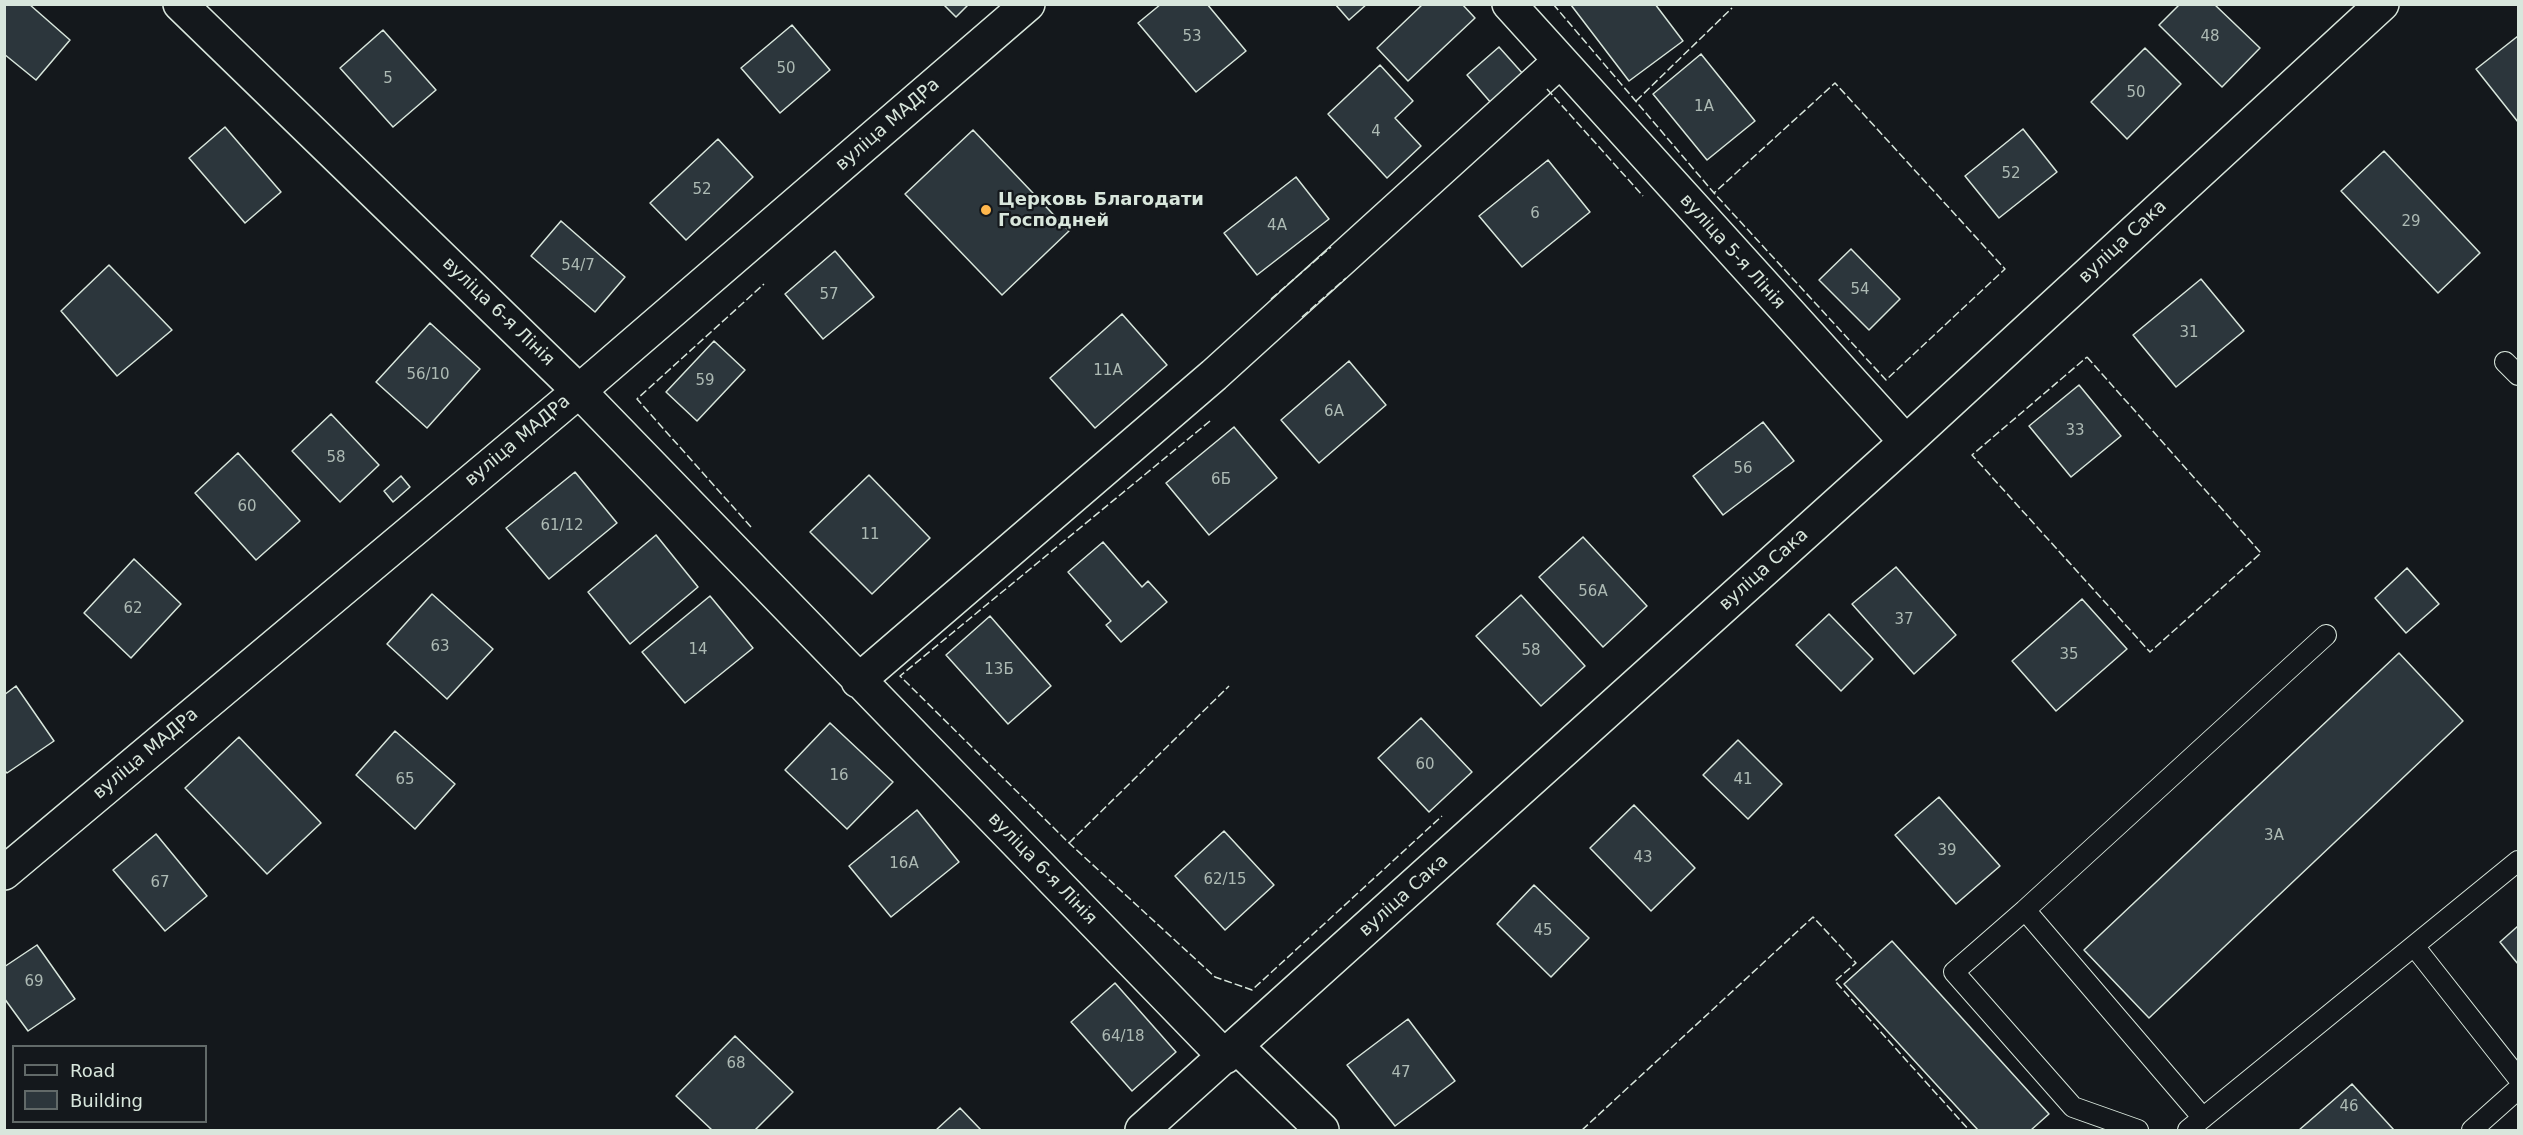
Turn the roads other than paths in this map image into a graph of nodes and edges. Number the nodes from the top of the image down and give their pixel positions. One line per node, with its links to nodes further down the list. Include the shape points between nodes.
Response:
1 (180, 4): 6 (street, вуліца 6-я Лінія)
2 (1028, 4): 6 (street, вуліца МАДРа)
3 (1509, 4): 5 (street, вуліца 5-я Лінія)
4 (2382, 4): 7 (street, вуліца Сака)
5 (1559, 62): 7 (street, вуліца 5-я Лінія); 9 (street, via 1214,375)
6 (579, 391): 9 (street, вуліца 6-я Лінія); 11 (street, вуліца МАДРа)
7 (1906, 442): 14 (street, вуліца Сака)
8 (2326, 635): 12 (lane)
9 (858, 681): 14 (street, вуліца 6-я Лінія)
10 (2518, 861): 13 (lane)
11 (4, 873)
12 (2025, 910): 17 (lane); 20 (lane, via 1954,972 2073,1107)
13 (2414, 946): 15 (lane); 17 (lane)
14 (1231, 1052): 18 (street, вуліца Сака); 19 (street, вуліца 6-я Лінія)
15 (2518, 1078)
16 (2518, 1089): 22 (lane)
17 (2203, 1118): 21 (lane)
18 (1142, 1131)
19 (1322, 1131)
20 (2138, 1131)
21 (2188, 1131)
22 (2472, 1131)

